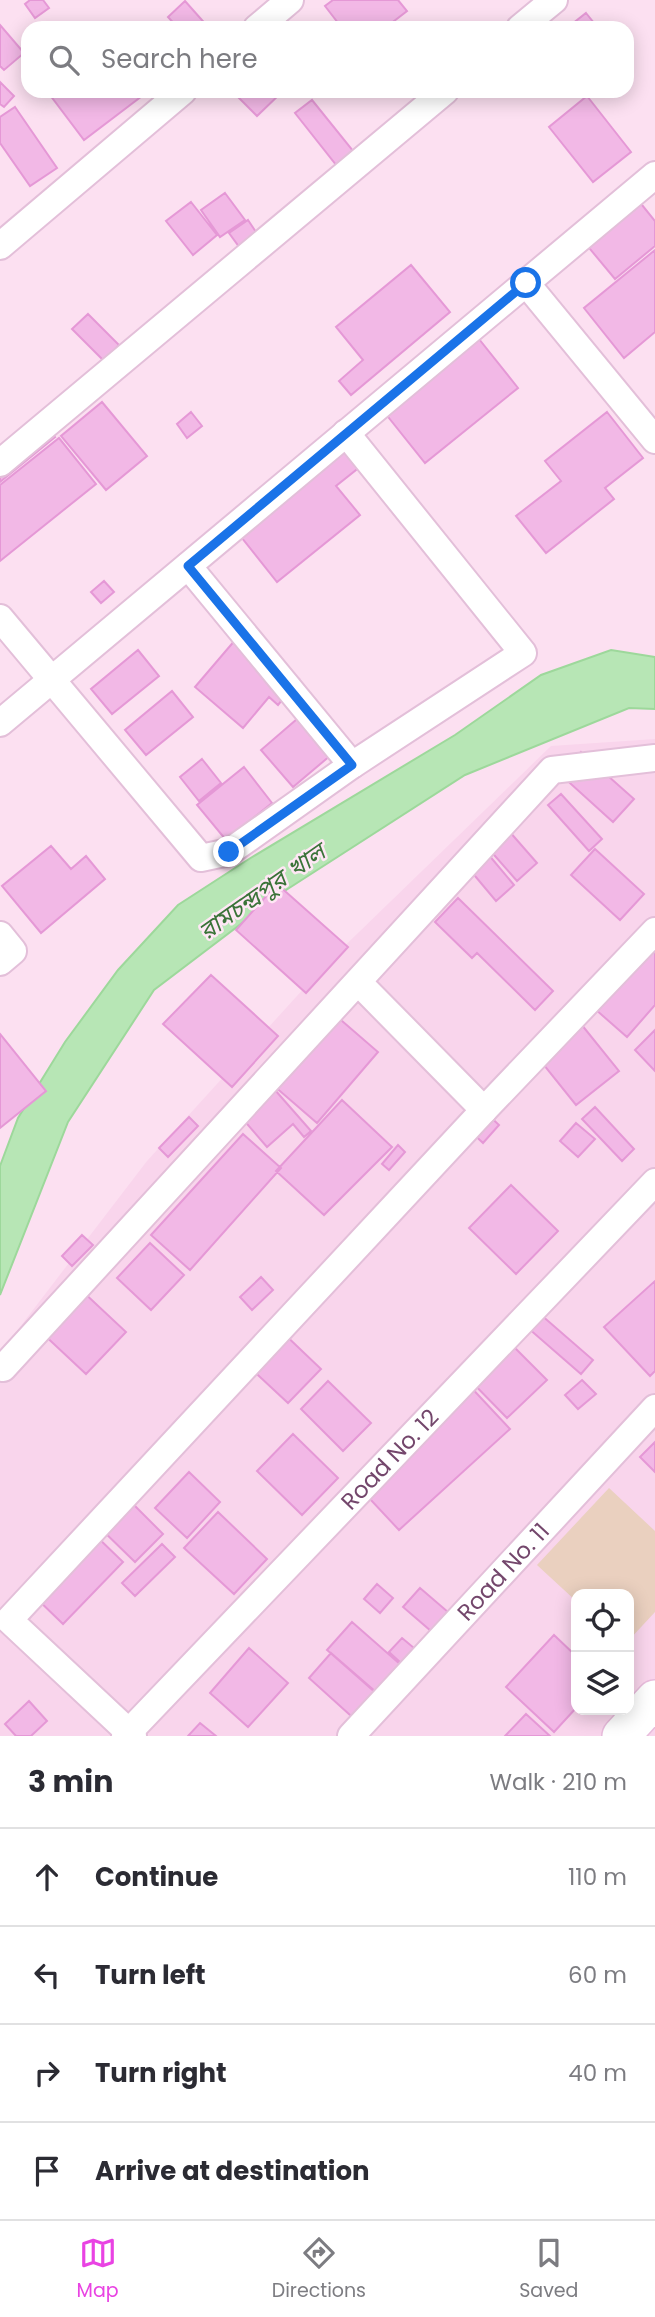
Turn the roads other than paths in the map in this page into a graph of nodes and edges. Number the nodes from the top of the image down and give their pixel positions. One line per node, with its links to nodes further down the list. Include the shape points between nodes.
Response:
1 (290, 0): 3 (street)
2 (554, 0): 4 (street)
3 (265, 21)
4 (528, 21)
5 (175, 98): 8 (street)
6 (437, 98): 12 (street)
7 (655, 175): 9 (street)
8 (0, 246)
9 (526, 283): 10 (street); 11 (street)
10 (346, 433): 13 (street); 18 (street, via 523,653)
11 (655, 440)
12 (0, 463)
13 (188, 566): 15 (street); 18 (street)
14 (0, 618): 15 (street)
15 (52, 680): 16 (street); 18 (street, via 201,858 229,852)
16 (0, 723)
17 (655, 758): 22 (street, via 552,770)
18 (352, 765)
19 (655, 931): 23 (street)
20 (0, 935): 21 (street, via 13,951)
21 (0, 962)
22 (358, 982): 23 (street); 25 (street)
23 (484, 1110): 28 (street, via 9,1620)
24 (655, 1182): 28 (street, Road No. 12)
25 (3, 1368)
26 (655, 1408): 29 (street, Road No. 11)
27 (655, 1699): 30 (street)
28 (129, 1735)
29 (351, 1736)
30 (621, 1736)

